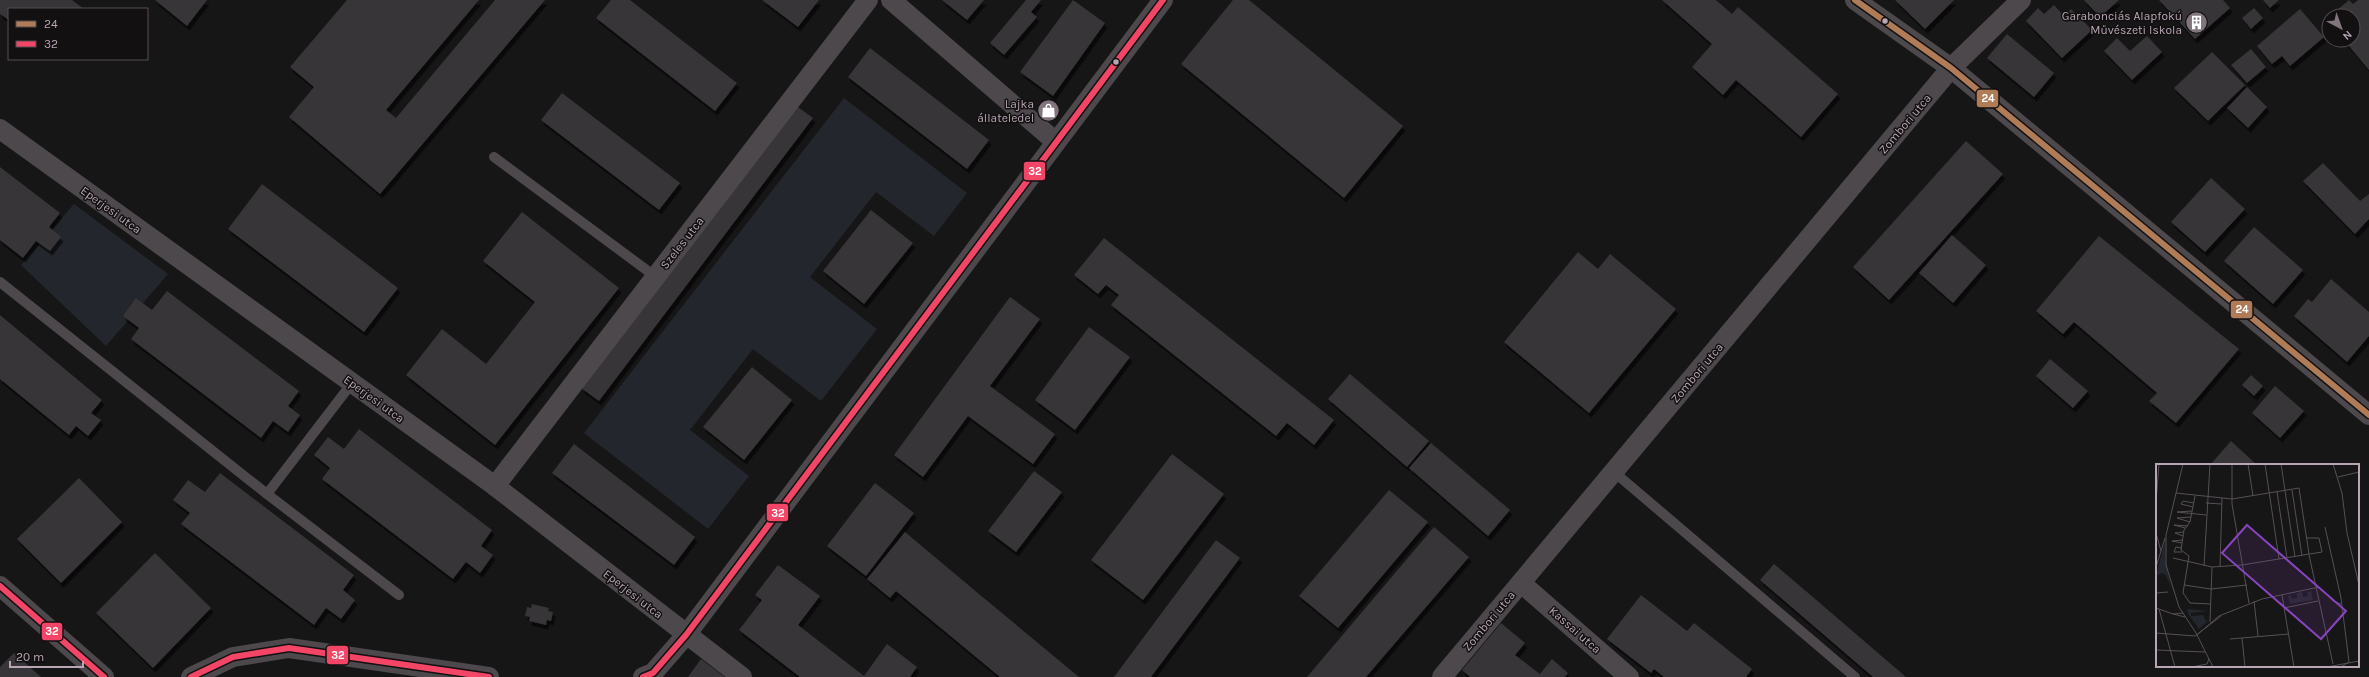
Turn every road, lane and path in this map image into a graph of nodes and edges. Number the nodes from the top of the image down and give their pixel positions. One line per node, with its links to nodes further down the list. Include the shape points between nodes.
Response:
1 (868, 0): 10 (street, Szeles utca)
2 (891, 0): 8 (street)
3 (1163, 0): 8 (street)
4 (1855, 0): 6 (street)
5 (2021, 0): 6 (street, Zombori utca)
6 (1951, 68): 13 (street); 14 (street, Zombori utca)
7 (0, 130): 12 (street, Eperjesi utca)
8 (1056, 142): 20 (street)
9 (494, 157): 10 (lane)
10 (656, 277): 15 (street, Szeles utca)
11 (0, 282): 16 (lane)
12 (352, 383): 15 (street, Eperjesi utca); 16 (lane)
13 (2369, 415)
14 (1614, 472): 17 (street, Zombori utca); 28 (lane)
15 (495, 486): 20 (street, Eperjesi utca)
16 (267, 494): 19 (lane)
17 (1521, 583): 26 (street, Zombori utca); 27 (street, Kassai utca)
18 (0, 586): 21 (street)
19 (399, 595)
20 (686, 635): 24 (street, via 653,673); 25 (street, Eperjesi utca)
21 (104, 677)
22 (191, 677): 23 (street, via 233,657 289,648)
23 (489, 677)
24 (642, 677)
25 (742, 677)
26 (1442, 677)
27 (1629, 677)
28 (1855, 677)

